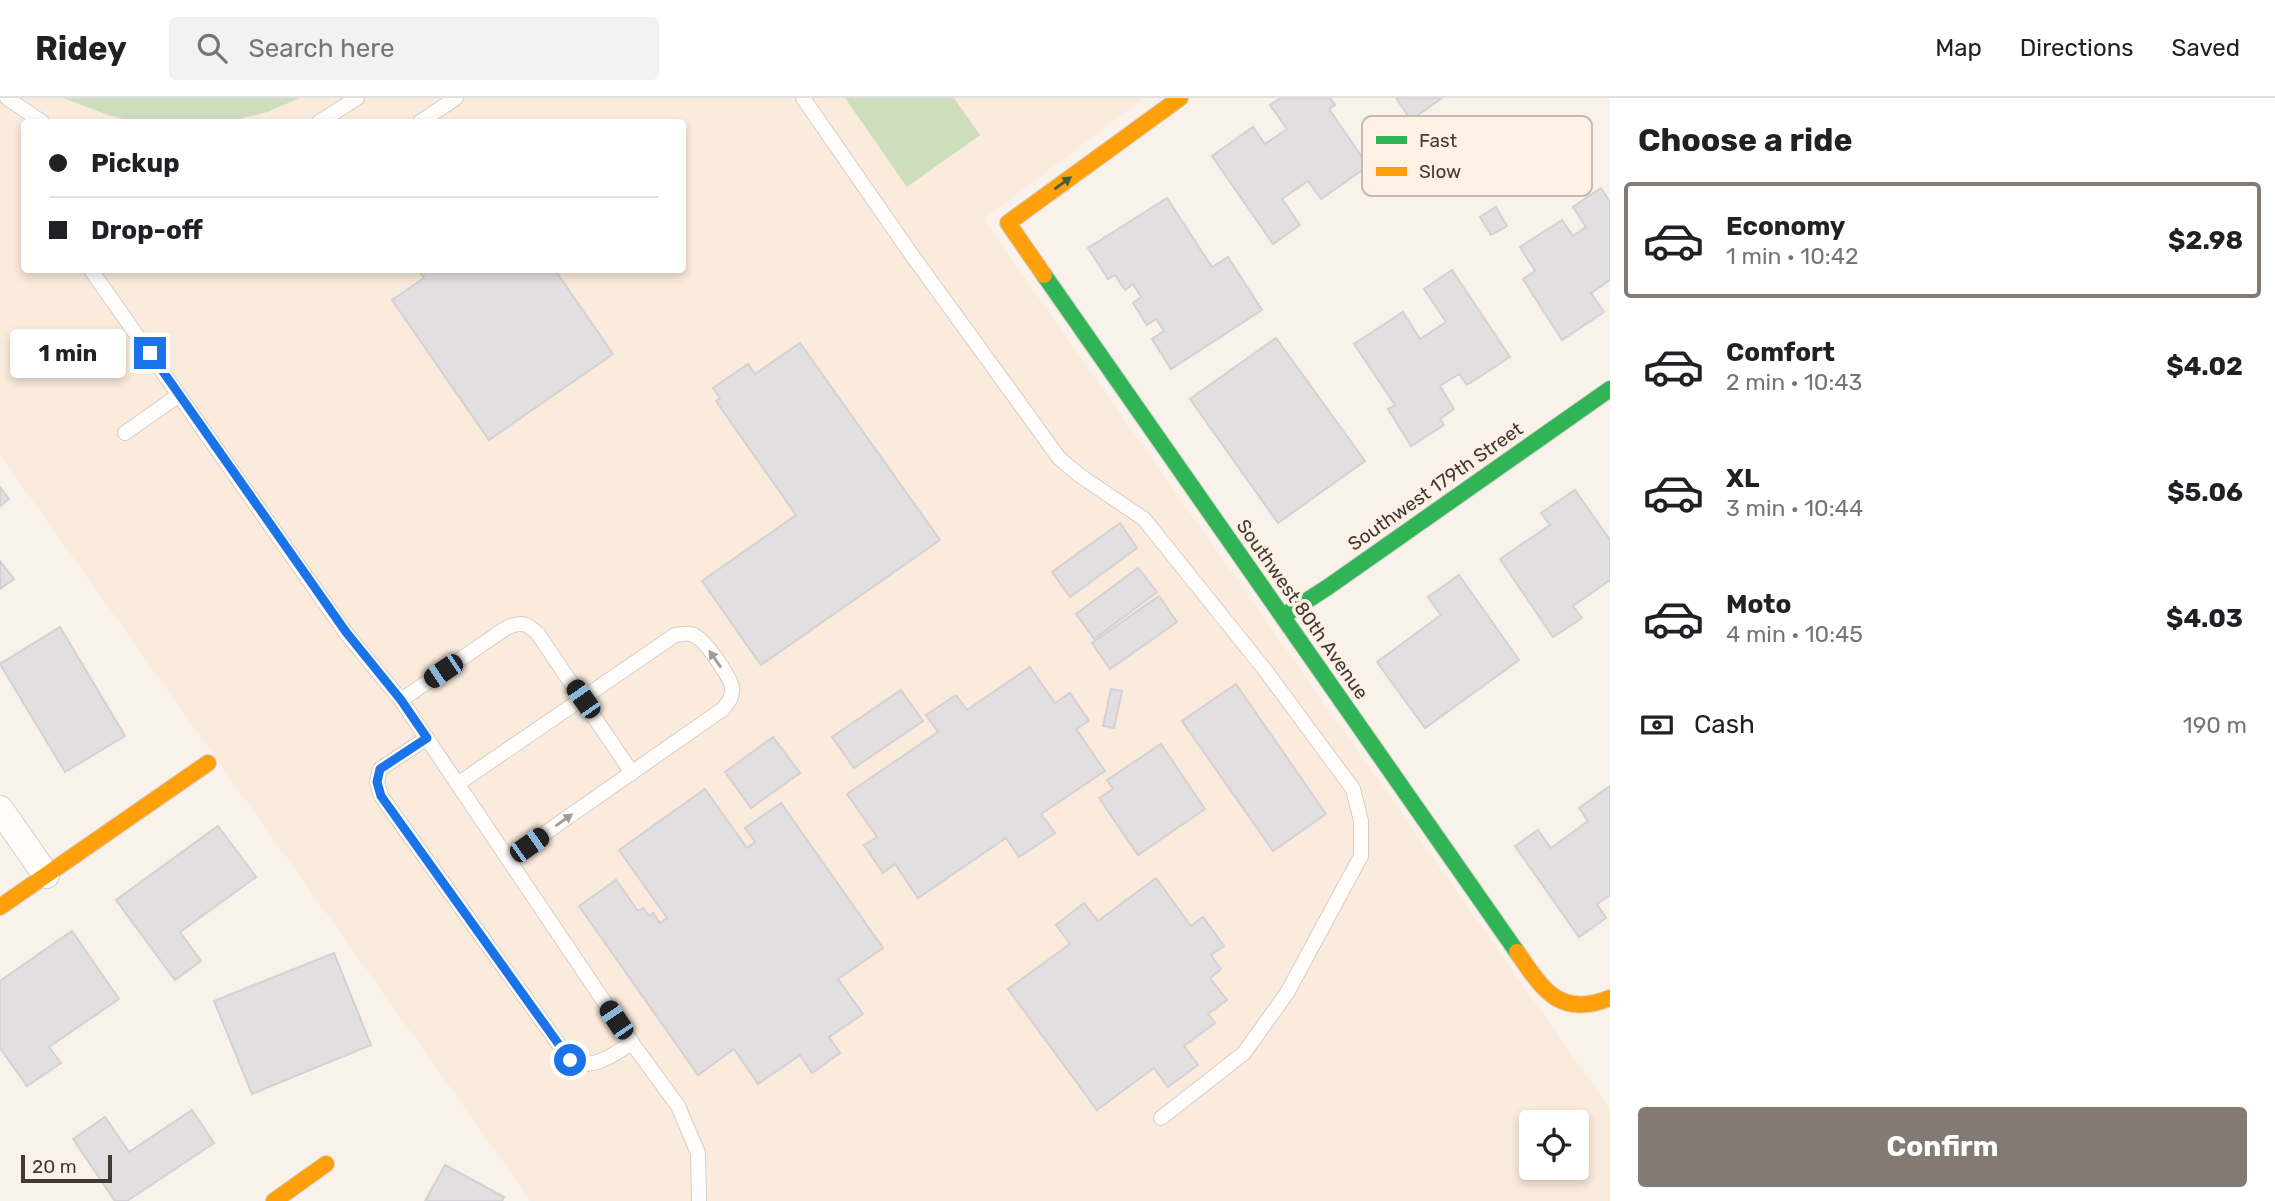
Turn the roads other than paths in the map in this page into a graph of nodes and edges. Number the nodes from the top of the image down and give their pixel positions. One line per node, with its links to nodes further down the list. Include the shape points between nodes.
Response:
1 (7, 98): 6 (lane)
2 (356, 98): 7 (lane)
3 (456, 98): 8 (lane)
4 (803, 98): 26 (lane, via 1059,458 1144,519 1353,789 1361,821 1361,856 1287,993 1244,1053)
5 (1180, 98): 13 (street, Southwest 80th Avenue, one-way to 5, via 1008,223)
6 (38, 119)
7 (324, 119)
8 (425, 119)
9 (94, 273): 11 (lane)
10 (1610, 389): 13 (street, Southwest 179th Street)
11 (179, 395): 12 (lane); 15 (lane, via 346,632)
12 (125, 433)
13 (1283, 615): 24 (street, Southwest 80th Avenue, via 1536,982 1546,993 1573,1007)
14 (583, 699): 15 (lane, via 538,634 518,622); 18 (lane); 18 (lane, one-way to 14, via 723,709 733,687 728,677 698,637 686,633 675,635); 19 (lane)
15 (401, 700): 16 (lane)
16 (427, 738): 19 (lane); 25 (lane, via 380,769 381,796 570,1060 595,1064)
17 (208, 763): 22 (street)
18 (632, 773): 21 (lane, one-way to 18)
19 (459, 783): 21 (lane)
20 (0, 809): 22 (street)
21 (508, 859): 25 (lane)
22 (46, 875): 23 (street)
23 (0, 907)
24 (1610, 998)
25 (632, 1043): 29 (lane, via 678,1106 698,1153)
26 (1161, 1118)
27 (326, 1164): 28 (street)
28 (274, 1201)
29 (699, 1201)

